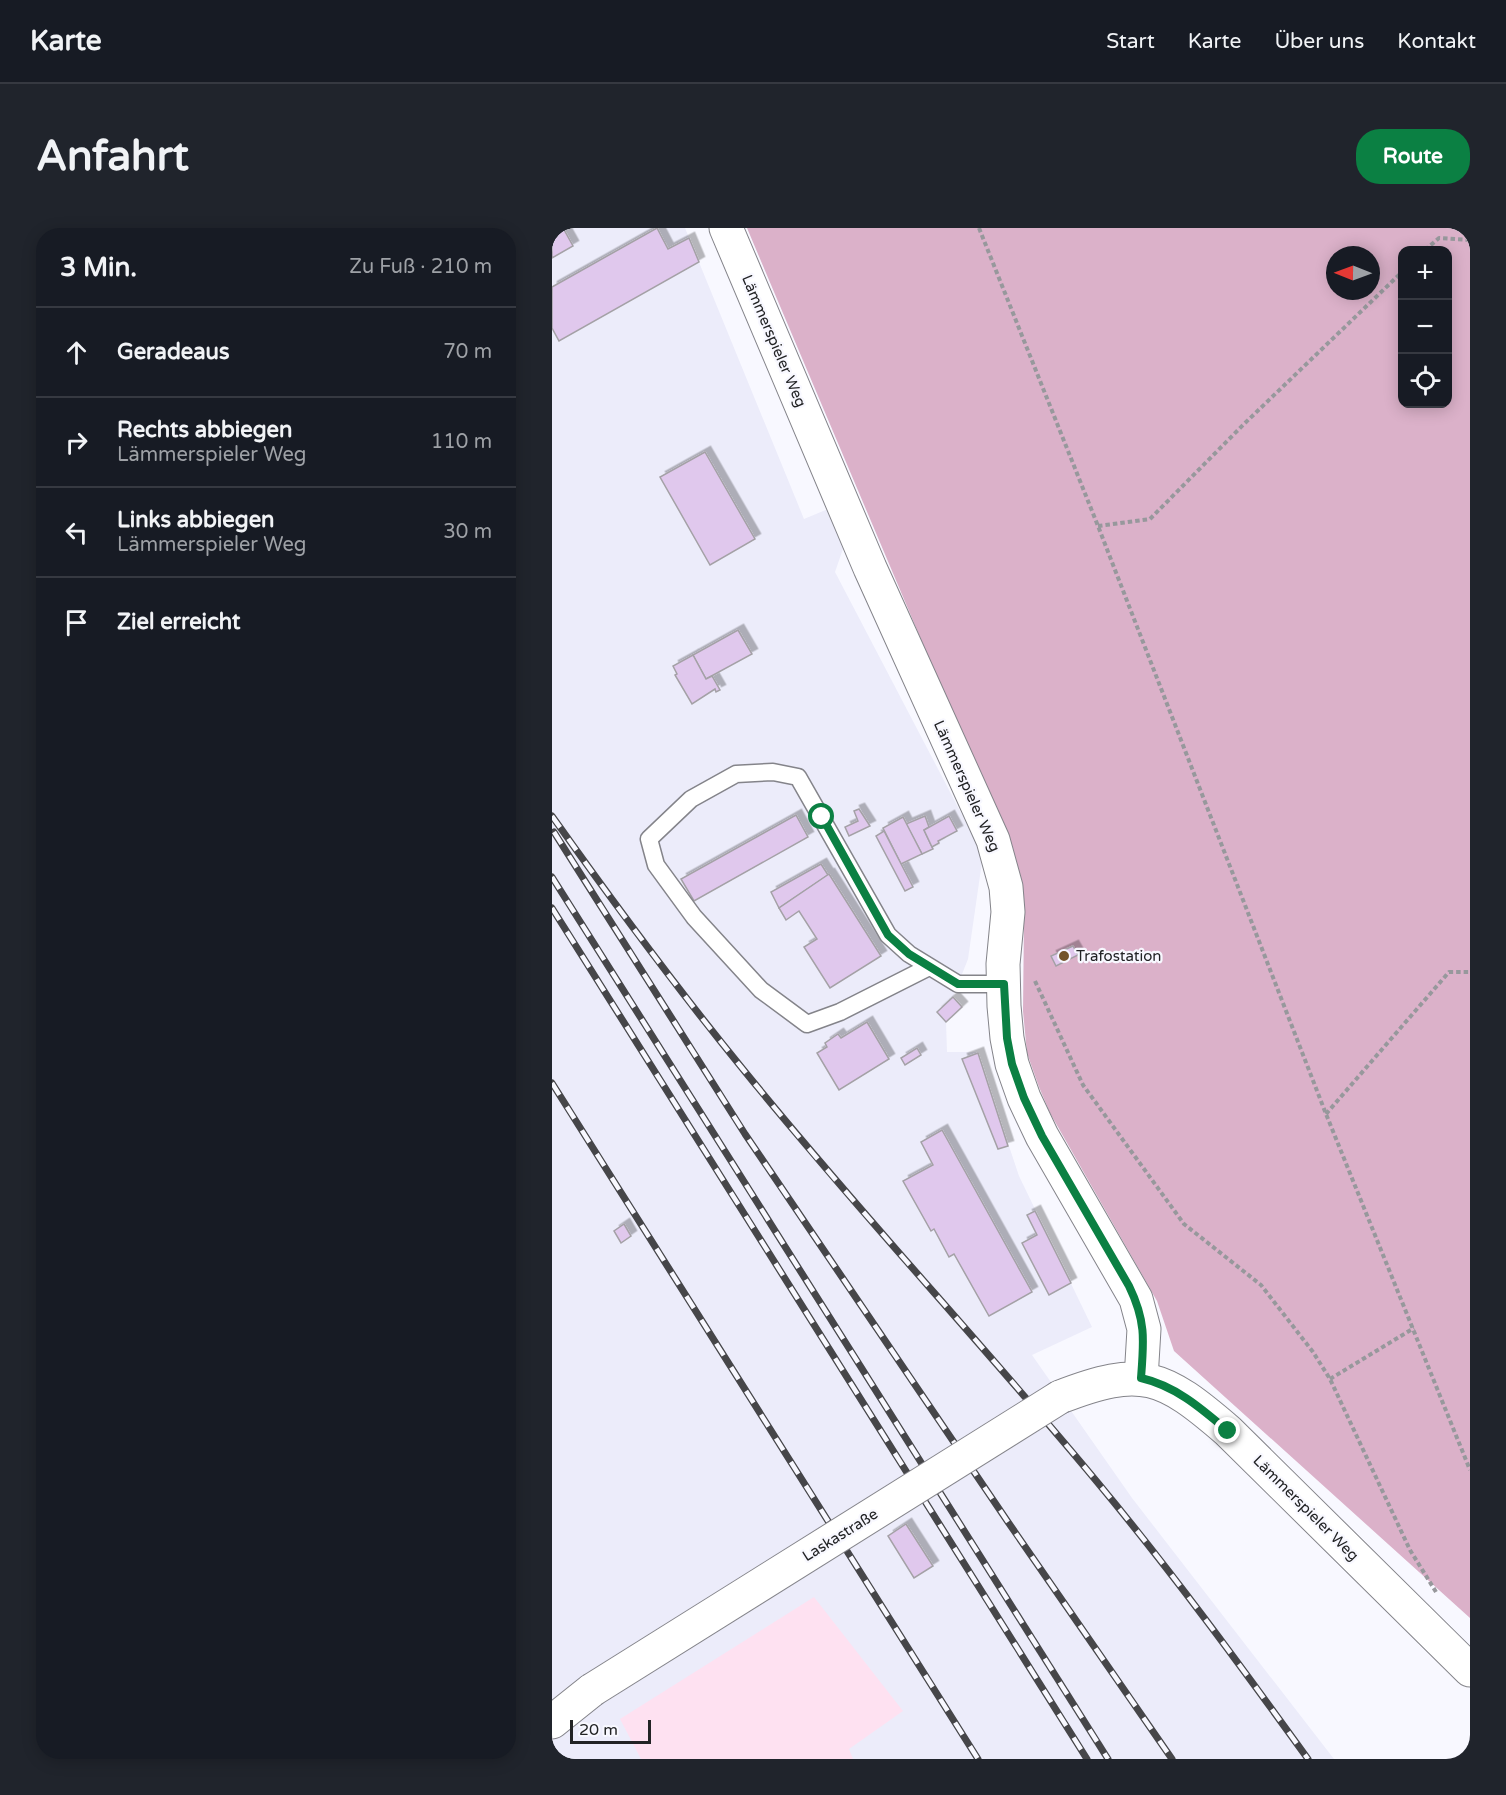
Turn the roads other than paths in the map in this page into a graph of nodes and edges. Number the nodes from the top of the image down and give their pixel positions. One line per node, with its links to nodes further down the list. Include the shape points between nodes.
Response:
1 (726, 228): 3 (street, Lämmerspieler Weg, via 870,568 993,840 1006,887 1003,964)
2 (929, 967): 2 (lane, via 888,935 798,777 773,772 736,774 691,799 650,839 656,865 694,917 760,990 807,1024 840,1012); 3 (lane, via 958,984)
3 (1018, 980): 4 (street, Lämmerspieler Weg, via 1007,1038 1012,1064 1042,1136 1140,1311 1144,1329)
4 (1141, 1378): 5 (street, Lämmerspieler Weg, via 1173,1389 1228,1431); 6 (street, Laskastraße, bridge, via 1110,1380 1060,1397 592,1690)
5 (1470, 1670)
6 (552, 1722)

